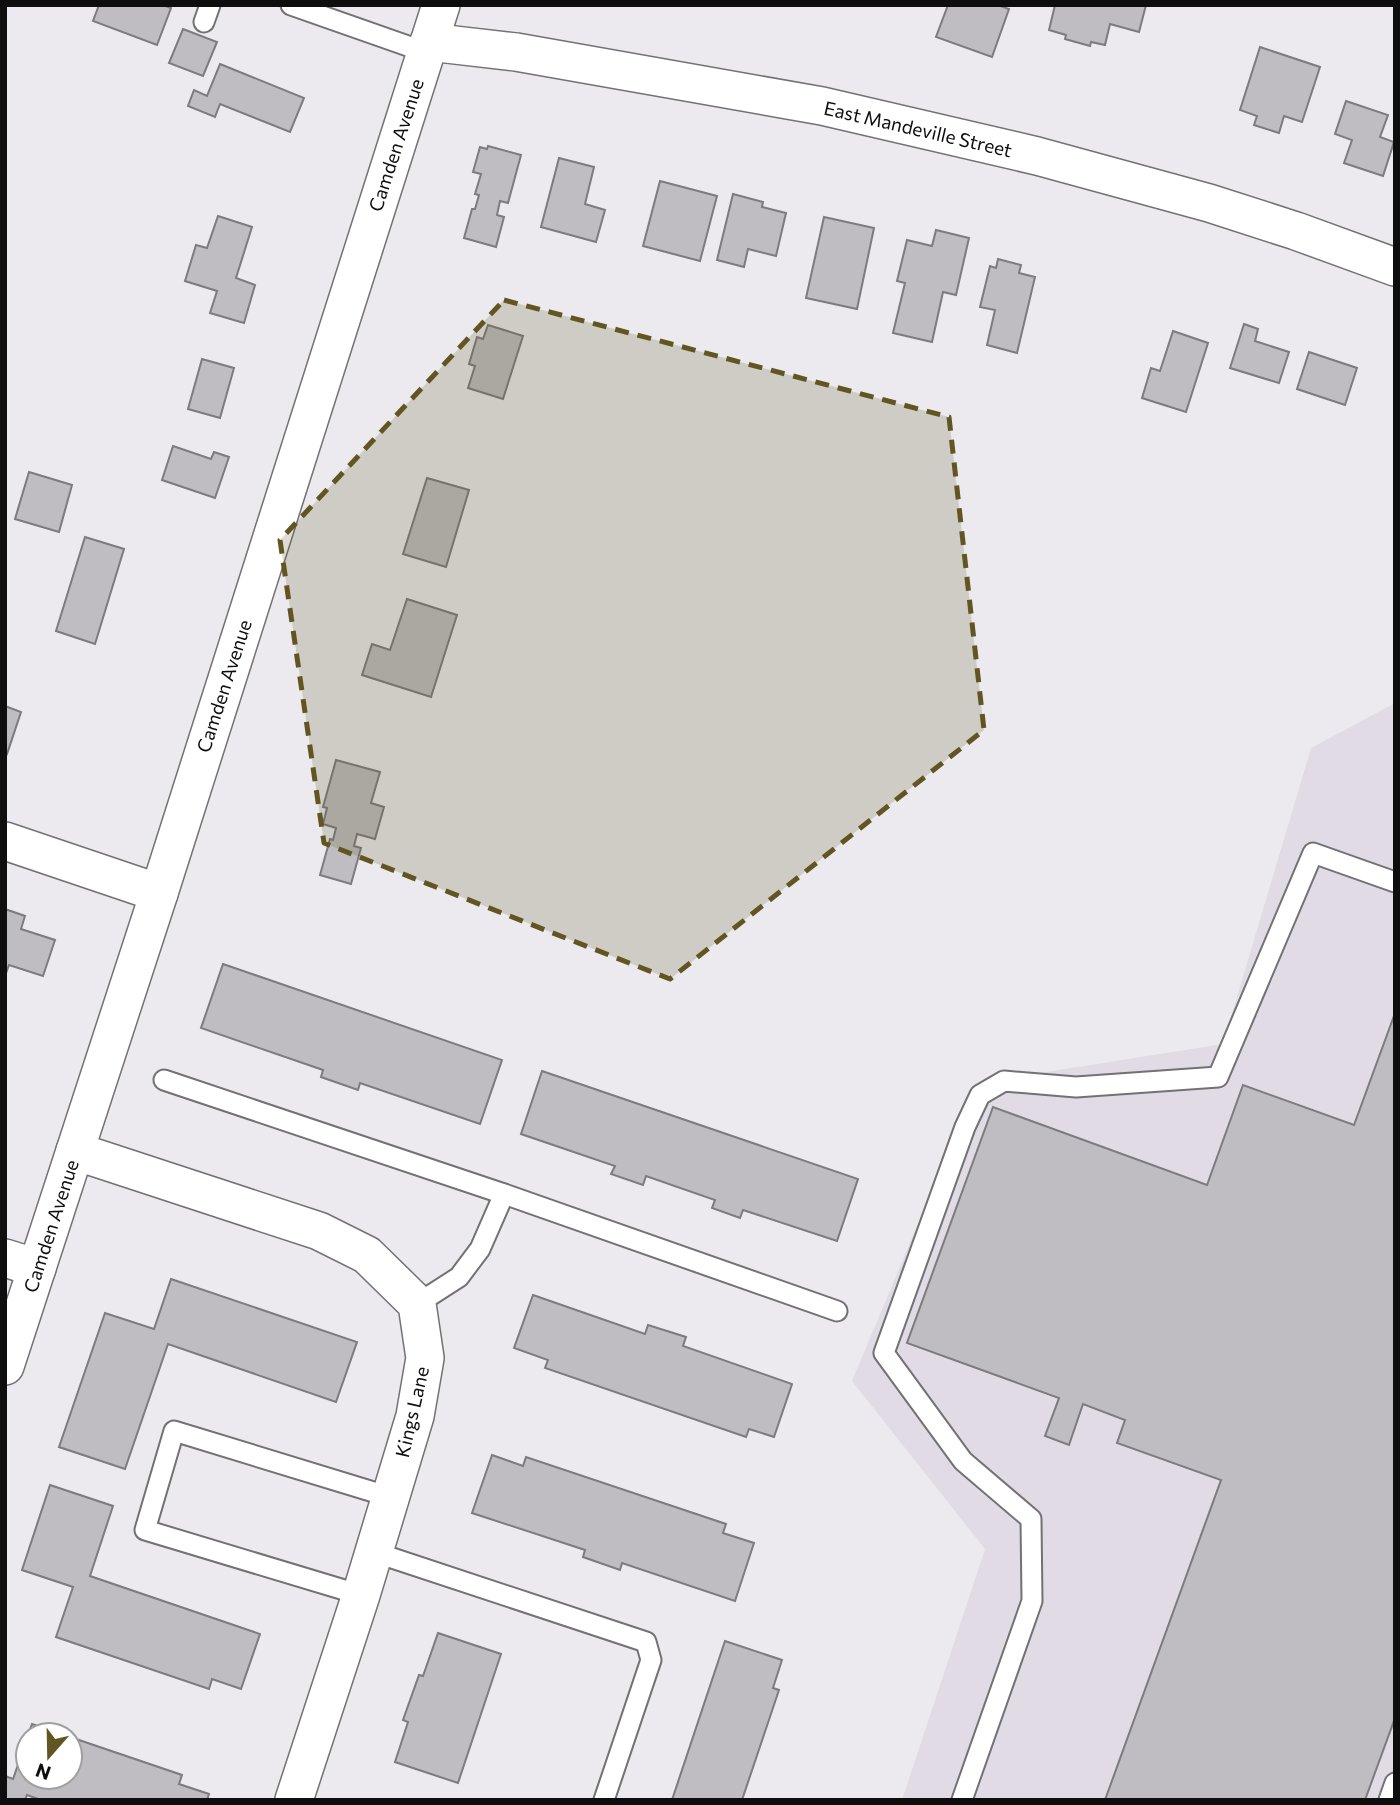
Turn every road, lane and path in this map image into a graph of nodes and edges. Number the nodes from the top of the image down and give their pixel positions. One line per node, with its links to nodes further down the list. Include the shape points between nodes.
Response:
1 (291, 5): 3 (lane)
2 (441, 5): 3 (street, Camden Avenue)
3 (427, 47): 4 (street, East Mandeville Street, via 516,52 822,106 1037,156 1209,204); 7 (street, Camden Avenue)
4 (1395, 267)
5 (5, 841): 7 (street)
6 (1395, 882): 21 (lane, via 1313,853 1218,1077 1076,1087 1004,1081 980,1095 884,1353 963,1461 1031,1519 1032,1601)
7 (159, 893): 9 (street, Camden Avenue)
8 (164, 1080): 10 (lane)
9 (75, 1151): 11 (street, Camden Avenue); 12 (street, via 319,1231 367,1255)
10 (503, 1194): 12 (lane, via 480,1249 458,1277); 13 (lane)
11 (21, 1263): 14 (street, Camden Avenue)
12 (416, 1304): 15 (street, Kings Lane, via 425,1358 415,1416)
13 (837, 1311)
14 (5, 1366)
15 (390, 1497): 16 (street, Kings Lane); 17 (lane, via 174,1431 145,1530)
16 (374, 1552): 17 (street, Kings Lane); 20 (lane, via 646,1642 651,1660)
17 (361, 1595): 19 (street, Kings Lane)
18 (1395, 1783): 22 (lane)
19 (301, 1798)
20 (604, 1800)
21 (962, 1800)
22 (1389, 1800)

